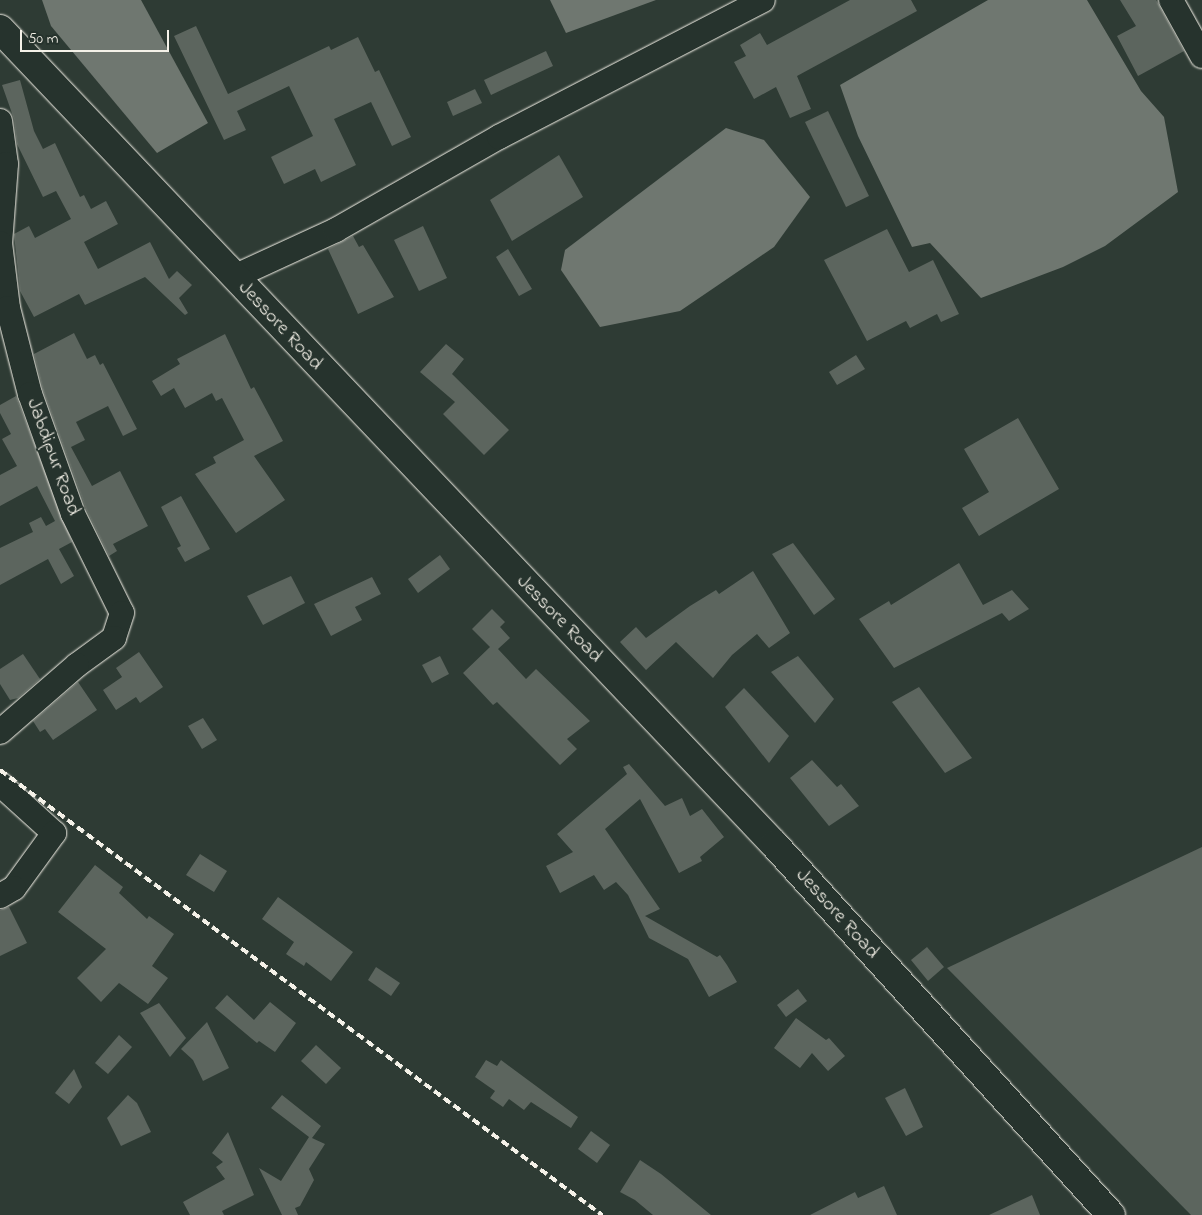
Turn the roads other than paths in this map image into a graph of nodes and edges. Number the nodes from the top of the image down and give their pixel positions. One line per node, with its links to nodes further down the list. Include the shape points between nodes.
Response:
1 (763, 0): 6 (street, via 508,132 336,230)
2 (1171, 0): 4 (street)
3 (0, 29): 6 (highway, Jessore Road)
4 (1200, 49)
5 (0, 121): 7 (street, Jabdipur Road, via 6,164 0,243 8,308 30,394 73,514 122,613 114,638 77,665)
6 (234, 277): 10 (highway, Jessore Road, via 774,844)
7 (0, 732)
8 (0, 784): 9 (street, via 54,833 14,888)
9 (0, 896)
10 (1111, 1215)

